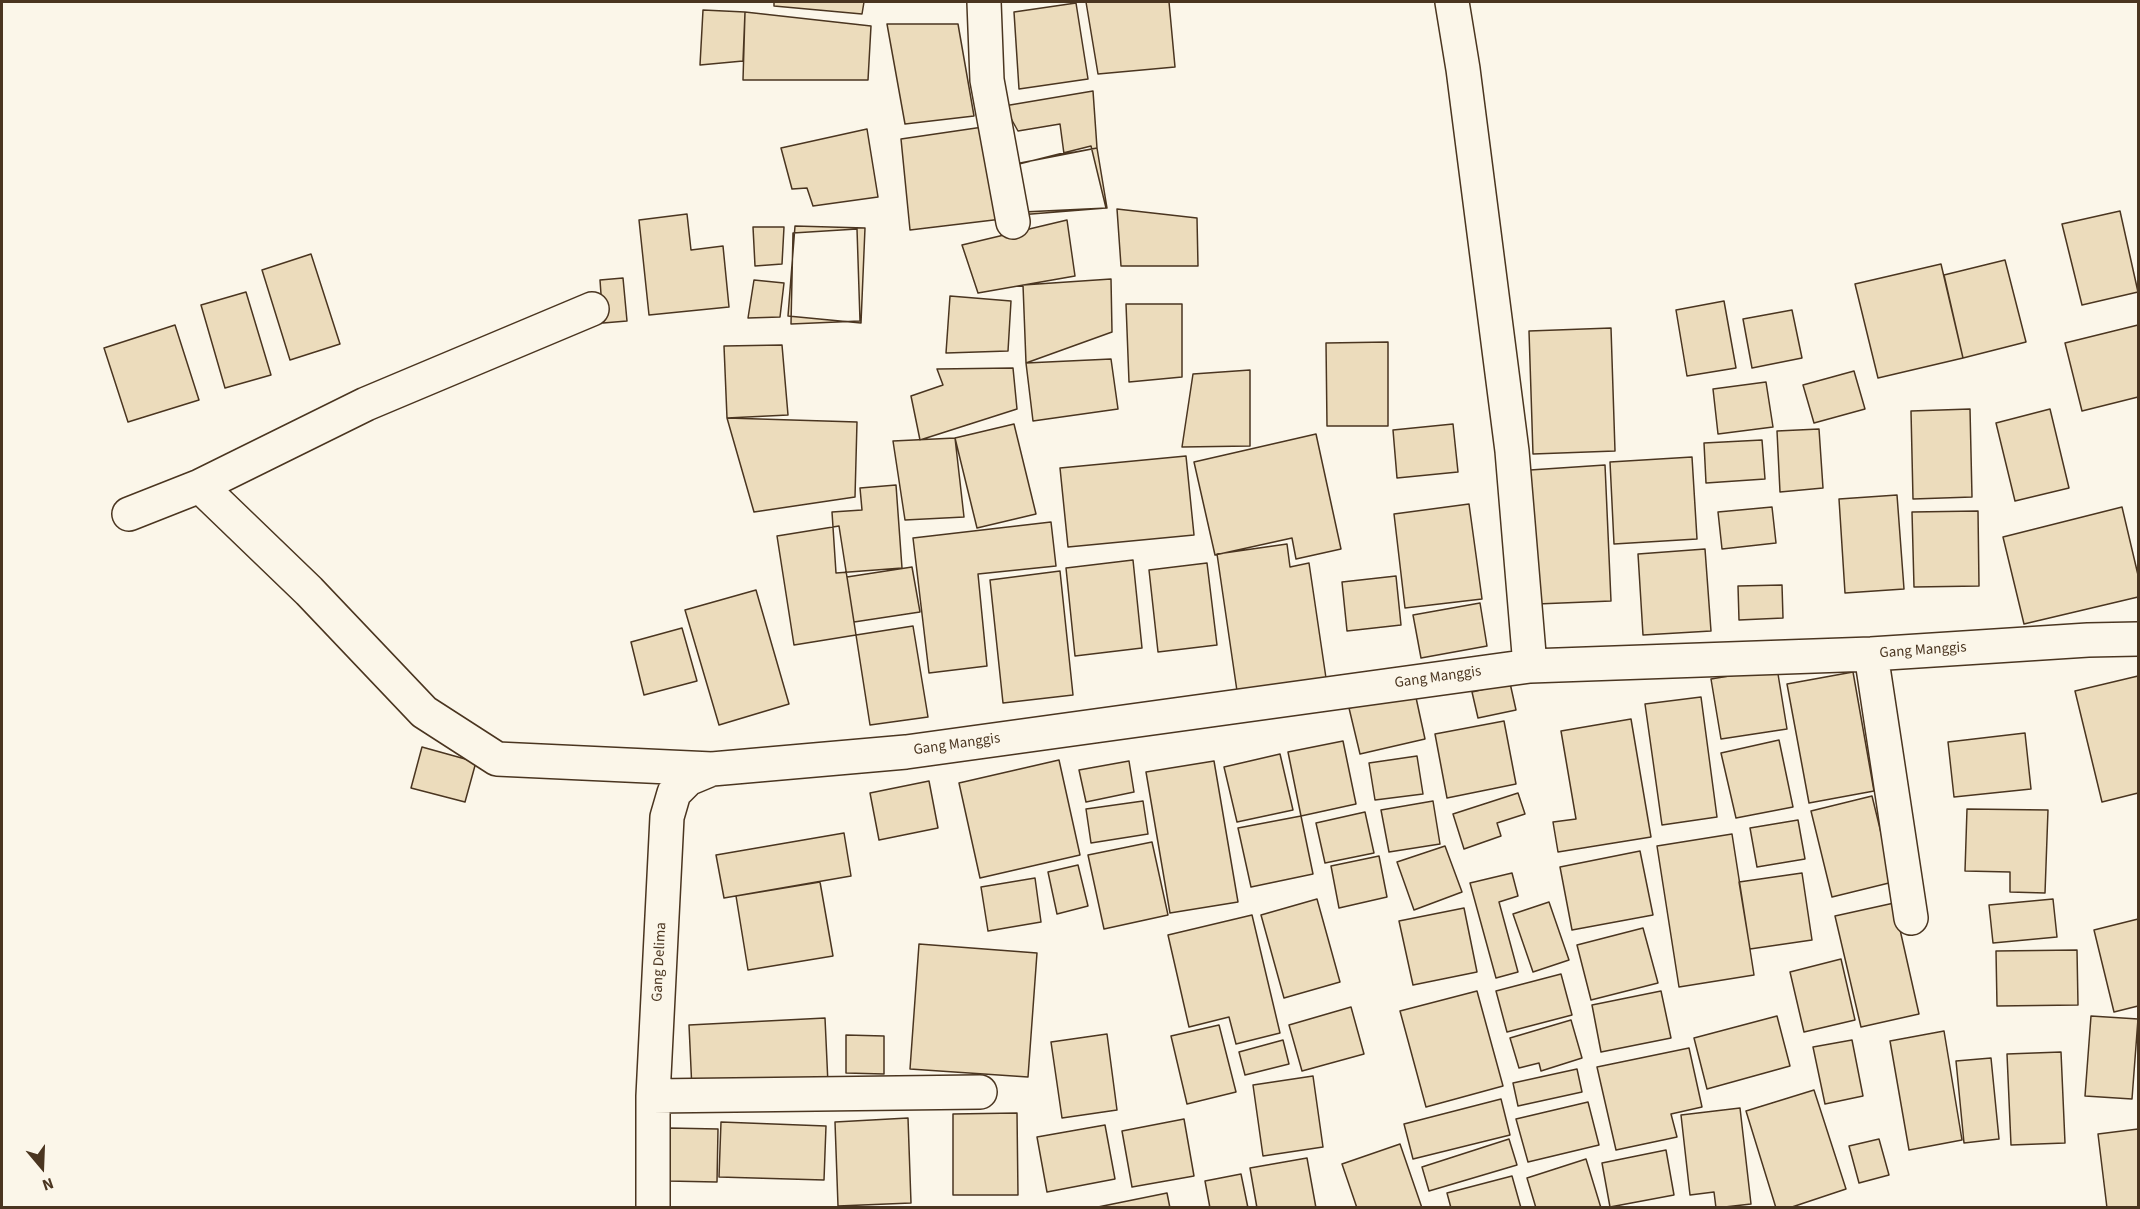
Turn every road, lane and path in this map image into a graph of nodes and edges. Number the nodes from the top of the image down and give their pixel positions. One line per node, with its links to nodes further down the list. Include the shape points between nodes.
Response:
1 (984, 2): 3 (street, via 987,81)
2 (1452, 2): 9 (street, via 1512,451)
3 (1013, 222)
4 (592, 309): 5 (street, via 366,404)
5 (200, 486): 6 (street); 10 (street, via 309,591 424,712 497,759)
6 (129, 514)
7 (2139, 639): 8 (street, Gang Manggis)
8 (1871, 654): 9 (street, Gang Manggis); 11 (street)
9 (1530, 666): 10 (street, Gang Manggis, via 906,752)
10 (727, 768): 13 (street, Gang Delima, via 688,779 674,793 667,817)
11 (1911, 918)
12 (980, 1092): 13 (street)
13 (653, 1096): 14 (street, Gang Delima)
14 (653, 1208)

